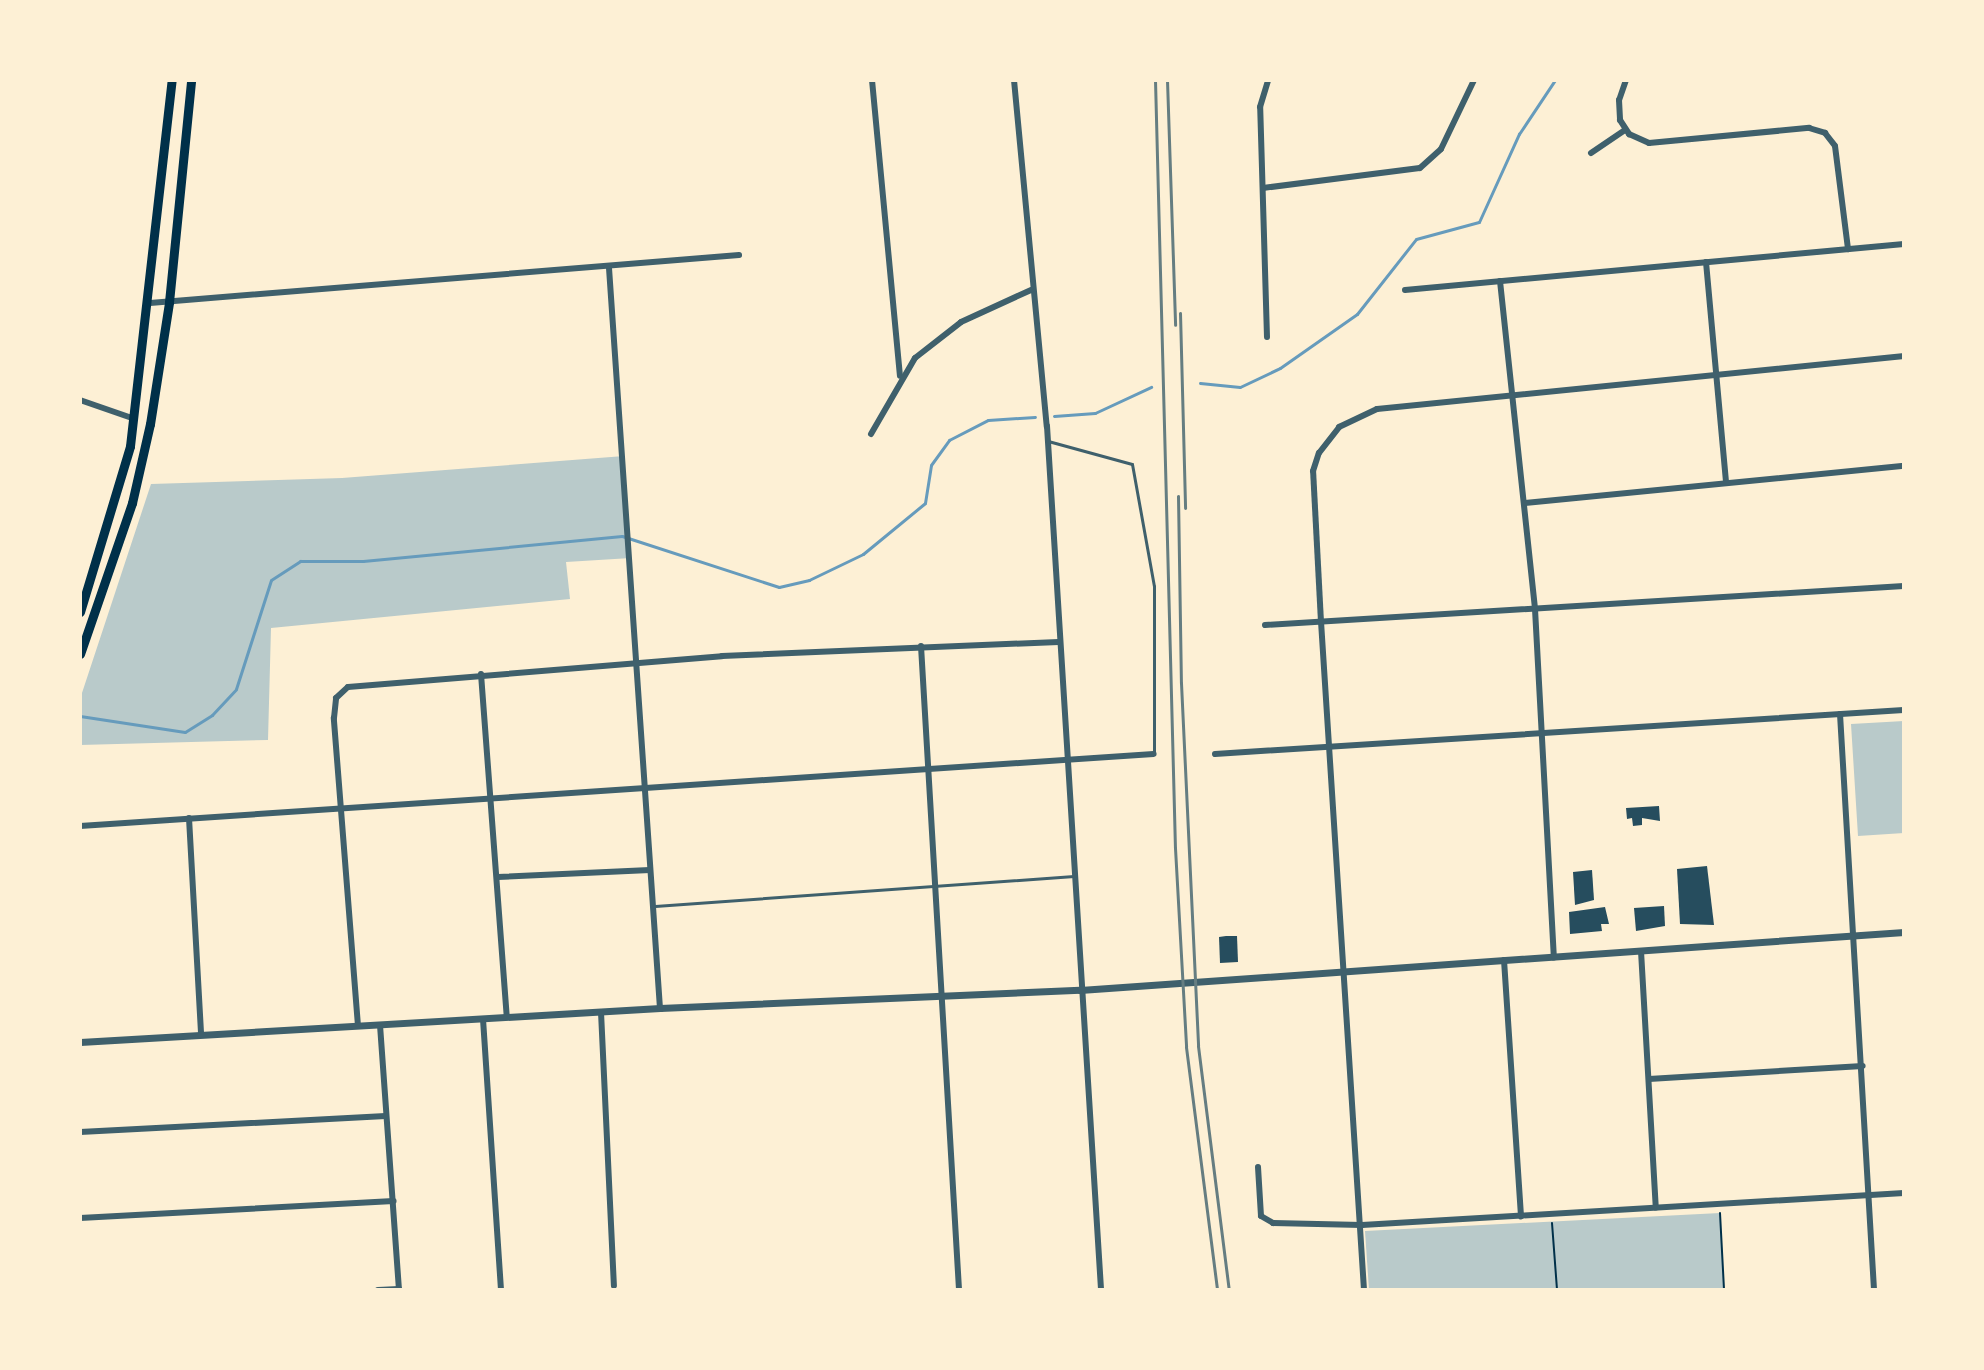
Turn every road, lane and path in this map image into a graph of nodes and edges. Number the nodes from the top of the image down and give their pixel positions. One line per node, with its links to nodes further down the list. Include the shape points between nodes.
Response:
1 (172, 80): 20 (main road)
2 (191, 80): 19 (main road)
3 (872, 80): 24 (street)
4 (1014, 80): 17 (street)
5 (1268, 80): 10 (street, via 1260,107)
6 (1474, 80): 10 (street, via 1441,149 1420,168)
7 (1626, 80): 8 (street, via 1618,110)
8 (1625, 130): 9 (street); 12 (street, via 1655,144 1809,128 1825,133 1835,146)
9 (1591, 153)
10 (1263, 188): 21 (street)
11 (1904, 244): 12 (street)
12 (1848, 249): 14 (street)
13 (739, 255): 15 (street)
14 (1706, 262): 16 (street); 23 (street)
15 (609, 268): 19 (street); 41 (street, via 630,522)
16 (1500, 281): 18 (street); 25 (street)
17 (1031, 290): 24 (street, via 961,322); 29 (street)
18 (1405, 290)
19 (169, 302): 20 (street); 40 (main road, via 141,466)
20 (150, 303): 27 (main road)
21 (1267, 337)
22 (1904, 356): 23 (street)
23 (1717, 375): 25 (street); 31 (street)
24 (900, 376): 28 (street)
25 (1511, 395): 32 (street); 36 (street, via 1362,414 1339,427 1313,471)
26 (80, 400): 27 (street)
27 (135, 419): 34 (main road, via 112,518)
28 (871, 434)
29 (1048, 441): 38 (street); 47 (lane, via 1132,464 1154,586)
30 (1904, 466): 31 (street)
31 (1726, 483): 32 (street)
32 (1525, 503): 35 (street)
33 (1904, 586): 35 (street)
34 (81, 606)
35 (1535, 609): 36 (street); 45 (street)
36 (1321, 622): 37 (street); 46 (street)
37 (1265, 625)
38 (1059, 642): 39 (street); 49 (street)
39 (921, 646): 41 (street); 50 (street)
40 (80, 654)
41 (634, 663): 42 (street); 51 (street)
42 (481, 674): 52 (street); 53 (street, via 366,683 343,690 334,718)
43 (1904, 710): 44 (street)
44 (1840, 714): 45 (street); 62 (street)
45 (1545, 733): 46 (street); 64 (street)
46 (1330, 747): 48 (street); 66 (street)
47 (1154, 754): 49 (street)
48 (1215, 754)
49 (1065, 762): 50 (street); 57 (street)
50 (924, 772): 51 (street); 59 (street)
51 (644, 791): 52 (street); 56 (street)
52 (493, 798): 53 (street); 58 (street)
53 (340, 809): 54 (street); 74 (street)
54 (189, 818): 55 (street); 75 (street)
55 (80, 826)
56 (650, 870): 58 (street); 60 (street)
57 (1074, 876): 59 (lane); 67 (street)
58 (498, 877): 71 (street)
59 (932, 888): 60 (lane); 68 (street)
60 (653, 906): 69 (street)
61 (1904, 932): 62 (street)
62 (1856, 935): 63 (street); 77 (street)
63 (1641, 951): 64 (street); 78 (street)
64 (1554, 957): 65 (street)
65 (1504, 960): 66 (street); 88 (street)
66 (1346, 971): 67 (street); 90 (street)
67 (1080, 990): 68 (street); 96 (street)
68 (940, 994): 69 (street); 95 (street)
69 (660, 1008): 70 (street)
70 (601, 1012): 71 (street); 91 (street)
71 (507, 1016): 72 (street)
72 (483, 1019): 73 (street); 94 (street)
73 (380, 1025): 74 (street); 79 (street)
74 (358, 1026): 75 (street)
75 (201, 1035): 76 (street)
76 (80, 1042)
77 (1863, 1066): 78 (street); 83 (street)
78 (1649, 1079): 86 (street)
79 (386, 1116): 80 (street); 84 (street)
80 (80, 1132)
81 (1258, 1167): 90 (street, via 1261,1216 1266,1220)
82 (1904, 1193): 83 (street)
83 (1871, 1195): 85 (street); 100 (street)
84 (394, 1201): 89 (street); 93 (street)
85 (1720, 1204): 86 (street); 99 (path)
86 (1656, 1208): 87 (street)
87 (1551, 1214): 88 (street); 98 (path)
88 (1521, 1216): 90 (street)
89 (80, 1218)
90 (1362, 1225): 97 (street)
91 (614, 1286)
92 (378, 1290): 93 (street)
93 (399, 1290)
94 (501, 1290)
95 (959, 1290)
96 (1101, 1290)
97 (1364, 1290)
98 (1557, 1290)
99 (1724, 1290)
100 (1874, 1290)

